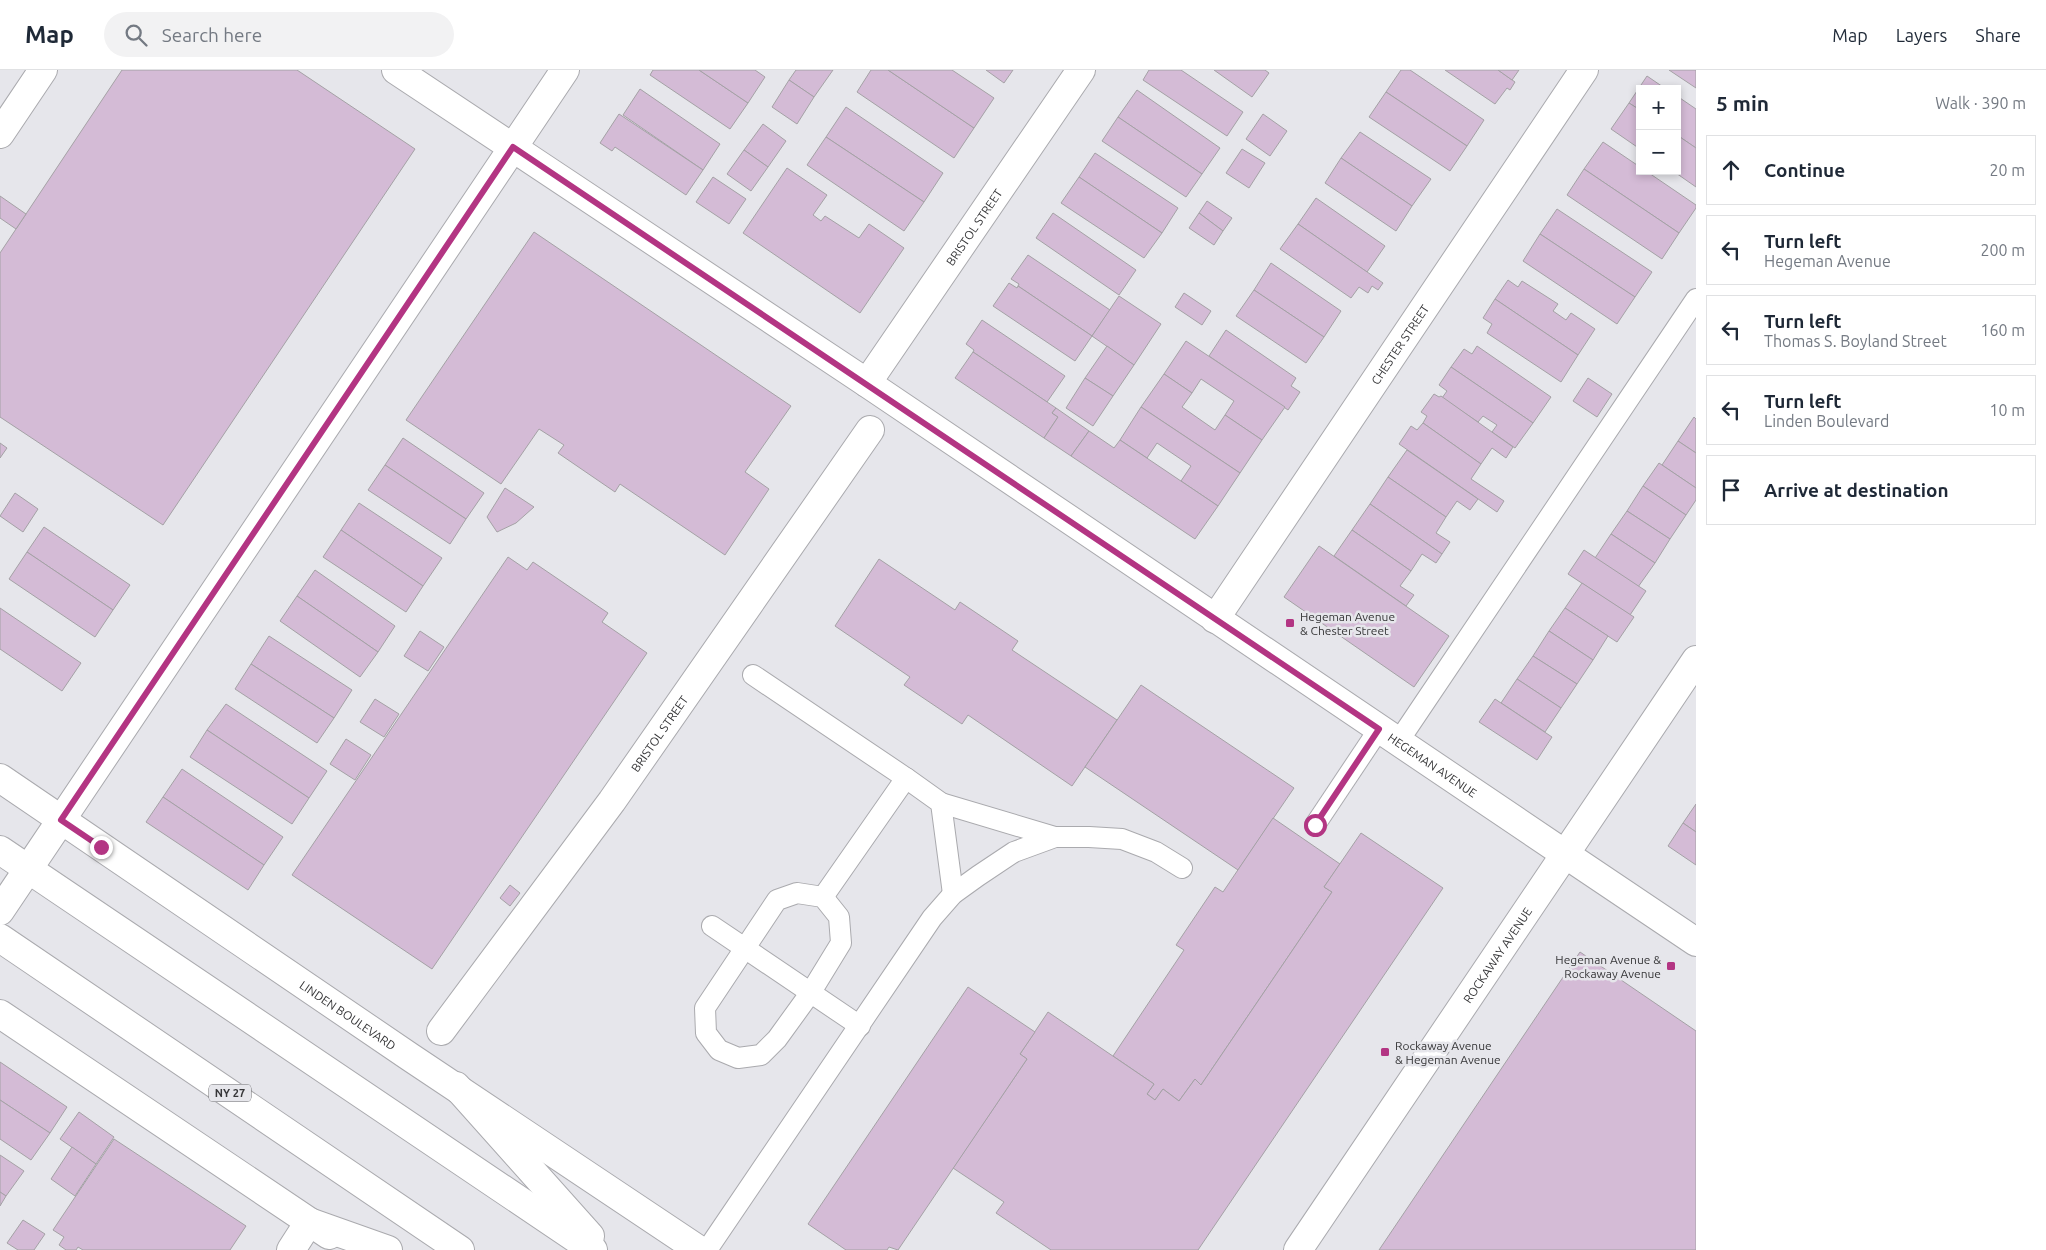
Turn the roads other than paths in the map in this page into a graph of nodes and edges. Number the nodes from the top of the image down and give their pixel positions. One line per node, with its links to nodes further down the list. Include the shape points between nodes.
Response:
1 (43, 70): 6 (main road)
2 (396, 70): 7 (main road, HEGEMAN AVENUE)
3 (565, 70): 7 (main road)
4 (1081, 70): 9 (main road, BRISTOL STREET)
5 (1584, 70): 11 (main road, CHESTER STREET)
6 (0, 134)
7 (513, 147): 9 (main road, HEGEMAN AVENUE); 18 (main road)
8 (1696, 299): 14 (lane, via 1434,691)
9 (867, 383): 11 (main road, HEGEMAN AVENUE)
10 (870, 430): 35 (main road, BRISTOL STREET, via 612,801)
11 (1215, 618): 14 (main road, HEGEMAN AVENUE)
12 (1696, 660): 22 (main road, ROCKAWAY AVENUE)
13 (753, 675): 16 (lane)
14 (1389, 735): 19 (lane); 22 (main road, HEGEMAN AVENUE)
15 (0, 778): 18 (main road, LINDEN BOULEVARD)
16 (906, 778): 17 (lane); 26 (lane)
17 (941, 803): 20 (lane); 25 (lane)
18 (61, 820): 24 (main road); 36 (main road, LINDEN BOULEVARD)
19 (1315, 825)
20 (1055, 837): 23 (lane, via 1122,839 1156,852); 25 (lane, via 1014,852)
21 (0, 850): 24 (main road)
22 (1565, 854): 30 (main road, HEGEMAN AVENUE); 46 (main road, ROCKAWAY AVENUE)
23 (1182, 868)
24 (28, 869): 27 (main road); 42 (main road)
25 (953, 894): 34 (lane, via 932,918)
26 (823, 897): 31 (lane, via 797,892 777,900); 32 (lane, via 839,917 841,943)
27 (0, 911)
28 (712, 926): 31 (lane)
29 (0, 938): 41 (main road, NY 27)
30 (1696, 942)
31 (744, 948): 32 (lane); 32 (lane, via 705,1008 706,1033 720,1050 738,1058 761,1055 777,1039)
32 (810, 992): 34 (lane)
33 (0, 1014): 37 (main road)
34 (860, 1026): 45 (lane)
35 (441, 1031)
36 (456, 1086): 43 (main road); 44 (main road, LINDEN BOULEVARD)
37 (309, 1222): 38 (main road); 39 (main road); 40 (main road)
38 (291, 1250)
39 (351, 1250)
40 (388, 1250)
41 (460, 1250)
42 (593, 1250)
43 (603, 1250)
44 (699, 1250)
45 (707, 1250)
46 (1298, 1250)

